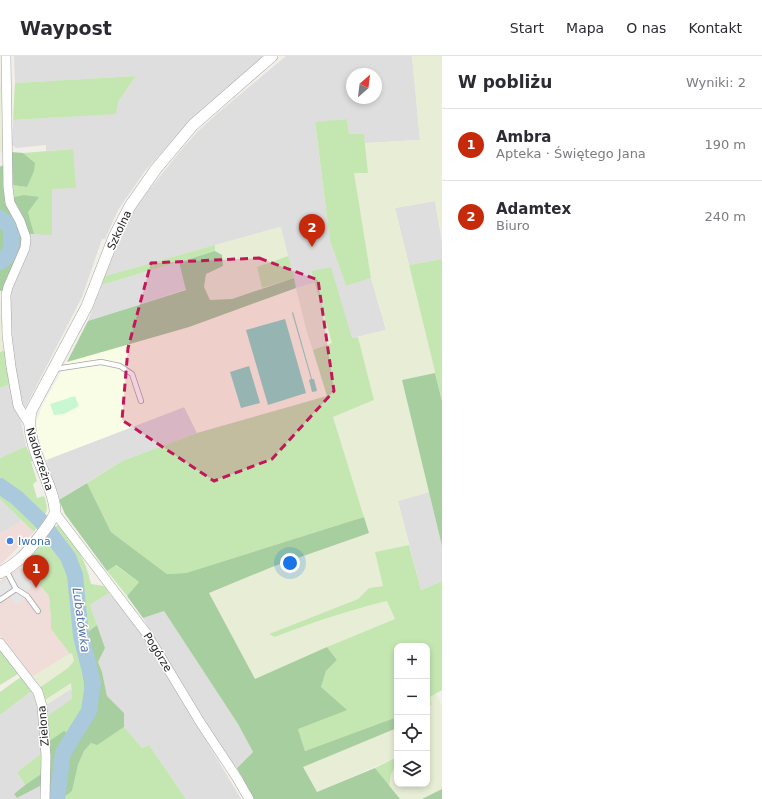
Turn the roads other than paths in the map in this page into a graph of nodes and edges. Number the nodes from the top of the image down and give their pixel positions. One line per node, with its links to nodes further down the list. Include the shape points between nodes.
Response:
1 (6, 56): 5 (street, Nadbrzeżna, via 8,187 10,202 26,238 25,248 6,295 7,335 18,406)
2 (272, 56): 3 (street, Szkolna, via 193,125 156,169 130,206 114,238 87,306)
3 (53, 369): 4 (lane, via 101,362 120,366 132,374); 5 (street, Szkolna, via 34,402)
4 (141, 401)
5 (28, 422): 6 (street, Nadbrzeżna)
6 (55, 513): 7 (street, via 22,557); 13 (street, Pogórze, via 147,634)
7 (3, 571): 8 (lane)
8 (16, 589): 9 (lane); 10 (lane, via 27,596)
9 (0, 600)
10 (38, 611)
11 (0, 642): 12 (street, Zielona, via 38,692 42,706 46,756)
12 (45, 799)
13 (249, 799)

